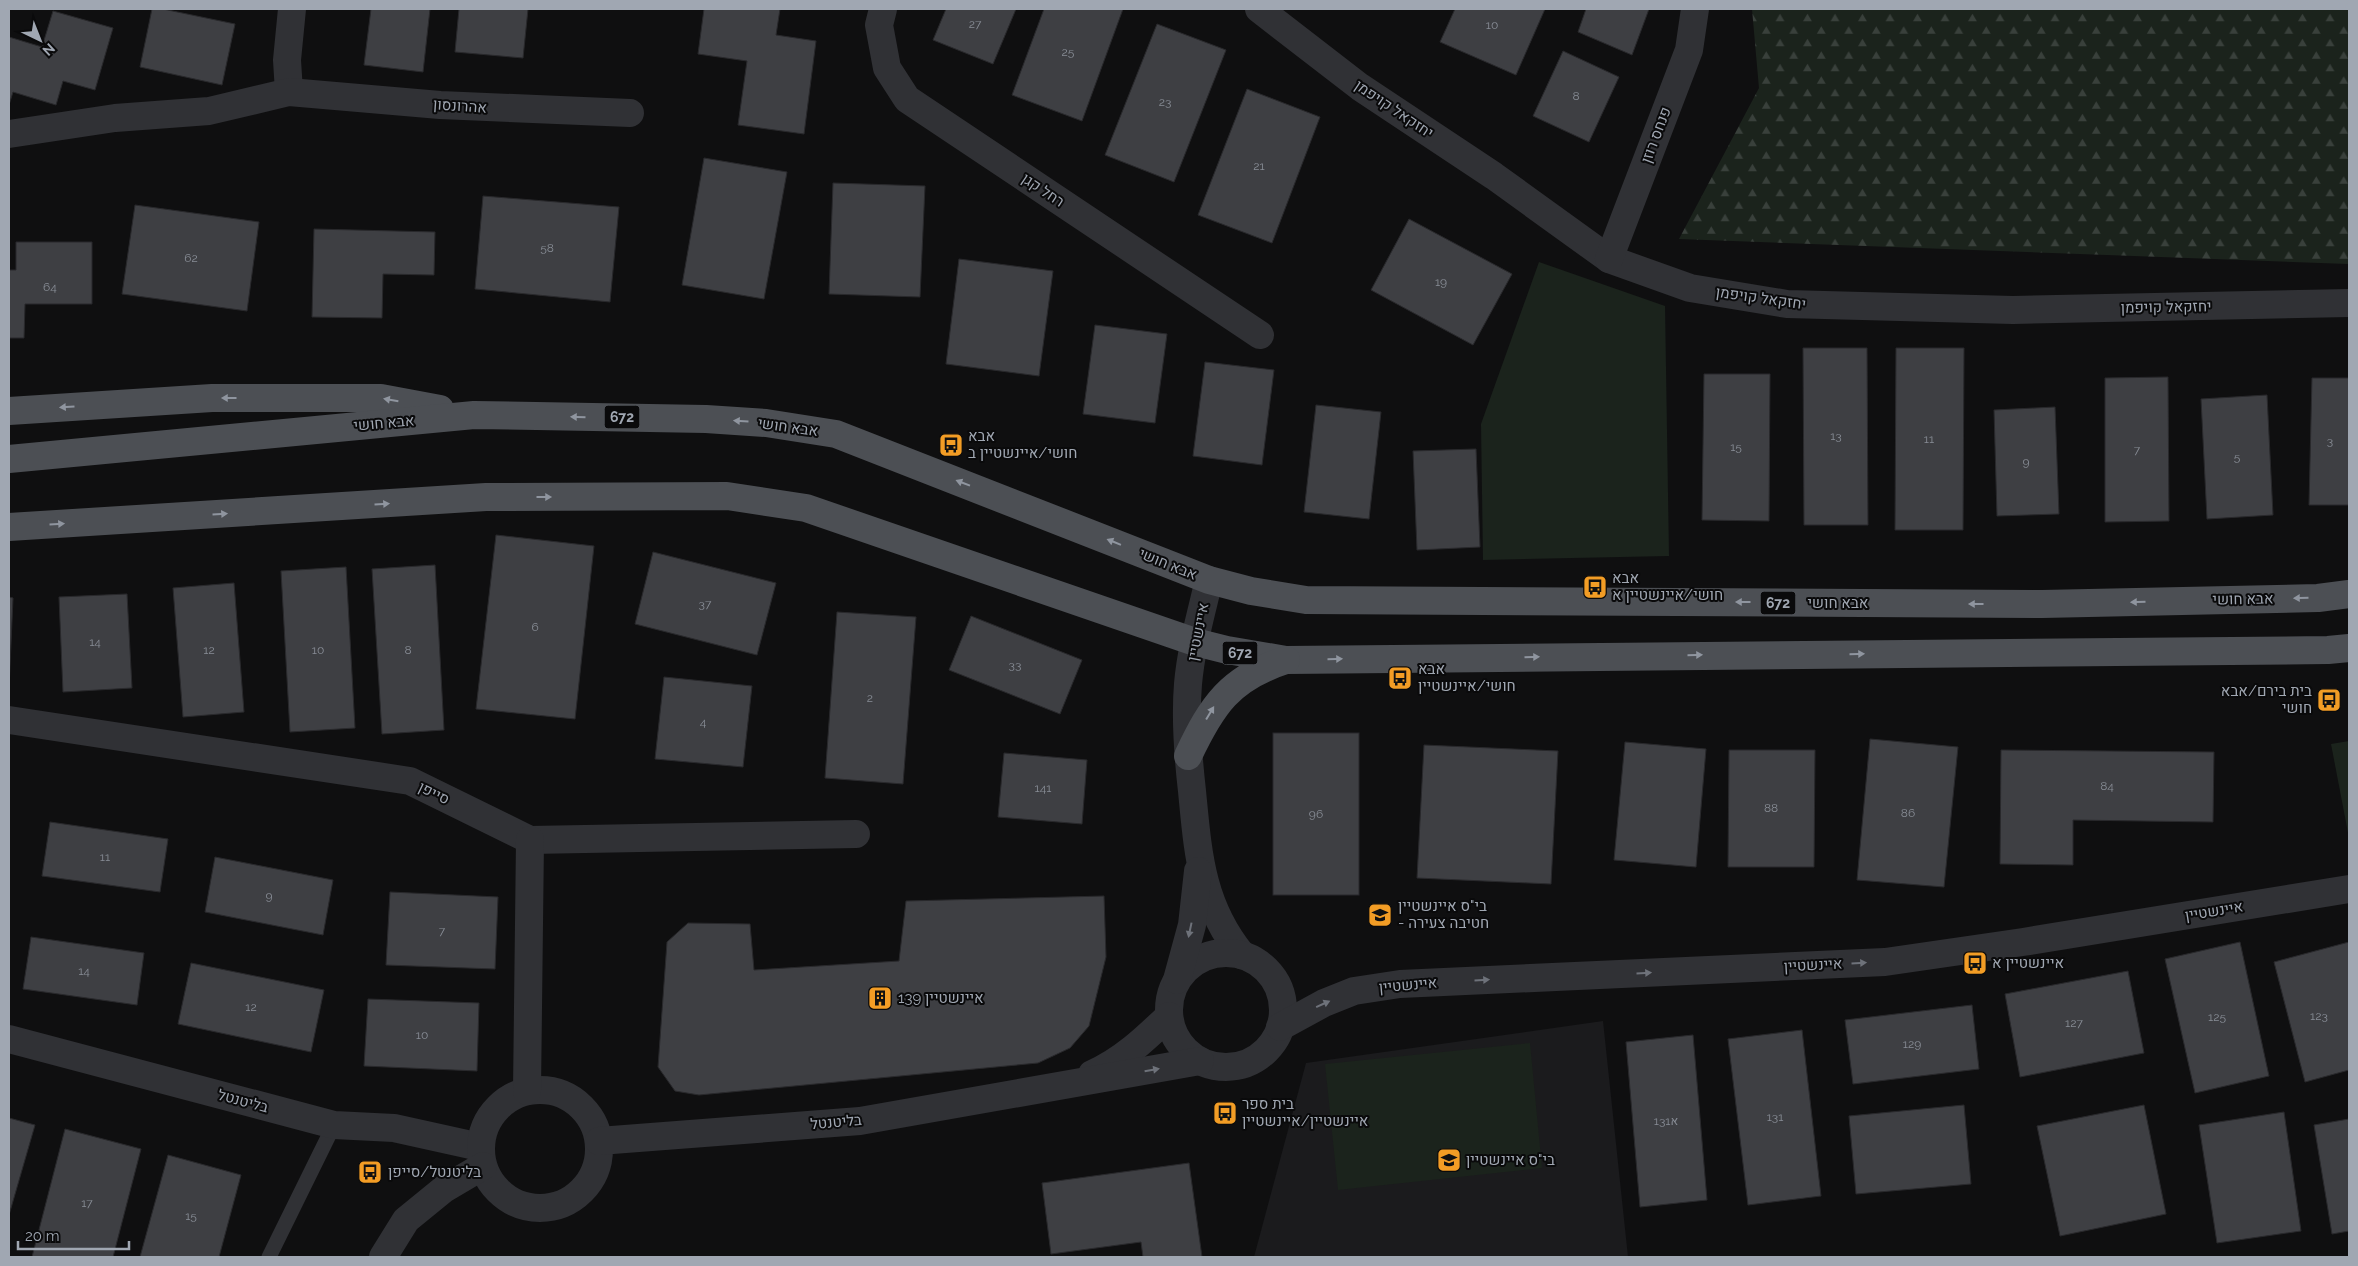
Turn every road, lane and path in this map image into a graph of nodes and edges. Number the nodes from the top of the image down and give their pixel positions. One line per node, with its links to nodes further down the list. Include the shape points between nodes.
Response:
1 (292, 9): 5 (street, via 287,60)
2 (883, 9): 10 (street, רחל קגן, via 879,25 887,68 907,99)
3 (1259, 9): 8 (street, יחזקאל קויפמן, via 1360,87 1494,176)
4 (1695, 9): 8 (street, פנחס רוזן, via 1689,50)
5 (290, 92): 6 (street, אהרונסון, via 450,105); 7 (street, אהרונסון, via 209,111 115,118)
6 (630, 113)
7 (9, 134)
8 (1609, 259): 9 (street, יחזקאל קויפמן, via 1690,288 1787,304 2013,310)
9 (2349, 303)
10 (1260, 335)
11 (9, 411): 12 (main road, one-way to 11, via 381,398 212,398)
12 (474, 414): 13 (main road, אבא חושי / 672); 15 (main road, אבא חושי / 672, one-way to 12, via 836,434 766,422)
13 (9, 459)
14 (9, 527): 17 (main road, 672, one-way to 17, via 486,497 728,496 806,508)
15 (1208, 580): 16 (main road, אבא חושי / 672, one-way to 15, via 2318,598 2042,604 1316,600 1251,591); 17 (street, איינשטיין)
16 (2349, 594)
17 (1195, 642): 19 (main road, 672); 21 (street, איינשטיין, via 1188,684)
18 (2349, 648): 19 (main road, 672, one-way to 18)
19 (1286, 660): 21 (main road, one-way to 19, via 1220,700 1250,674)
20 (9, 720): 23 (street, סייפן, via 410,781)
21 (1188, 756): 24 (street, איינשטיין)
22 (856, 834): 23 (street, סייפן)
23 (530, 840): 33 (street)
24 (1199, 864): 26 (street, איינשטיין, via 1216,913 1228,938); 27 (street, איינשטיין, one-way to 27, via 1192,925)
25 (2349, 889): 29 (street, איינשטיין, one-way to 25, via 1354,991 1400,984 1885,962)
26 (1242, 956): 27 (street, via 1224,953 1206,956); 29 (street, via 1258,963 1280,991)
27 (1177, 980): 28 (street, via 1170,997)
28 (1169, 1016): 31 (street, via 1173,1034 1185,1050); 32 (street, בליטנטל, via 1106,1068)
29 (1280, 1027): 31 (street, via 1271,1044 1256,1058 1239,1066 1219,1067)
30 (9, 1039): 34 (street, בליטנטל)
31 (1200, 1061): 32 (street, בליטנטל, one-way to 31)
32 (1070, 1084): 35 (street, בליטנטל, via 860,1121)
33 (527, 1090): 35 (street, via 547,1090 566,1095 582,1106 593,1122); 36 (street, via 509,1098 494,1111 484,1128)
34 (334, 1124): 36 (street, בליטנטל, via 394,1128); 37 (lane)
35 (599, 1141): 36 (street, via 592,1179 579,1194 562,1204 543,1209 524,1206 506,1198 492,1184)
36 (481, 1157): 38 (street, via 406,1220)
37 (269, 1257)
38 (383, 1257)

